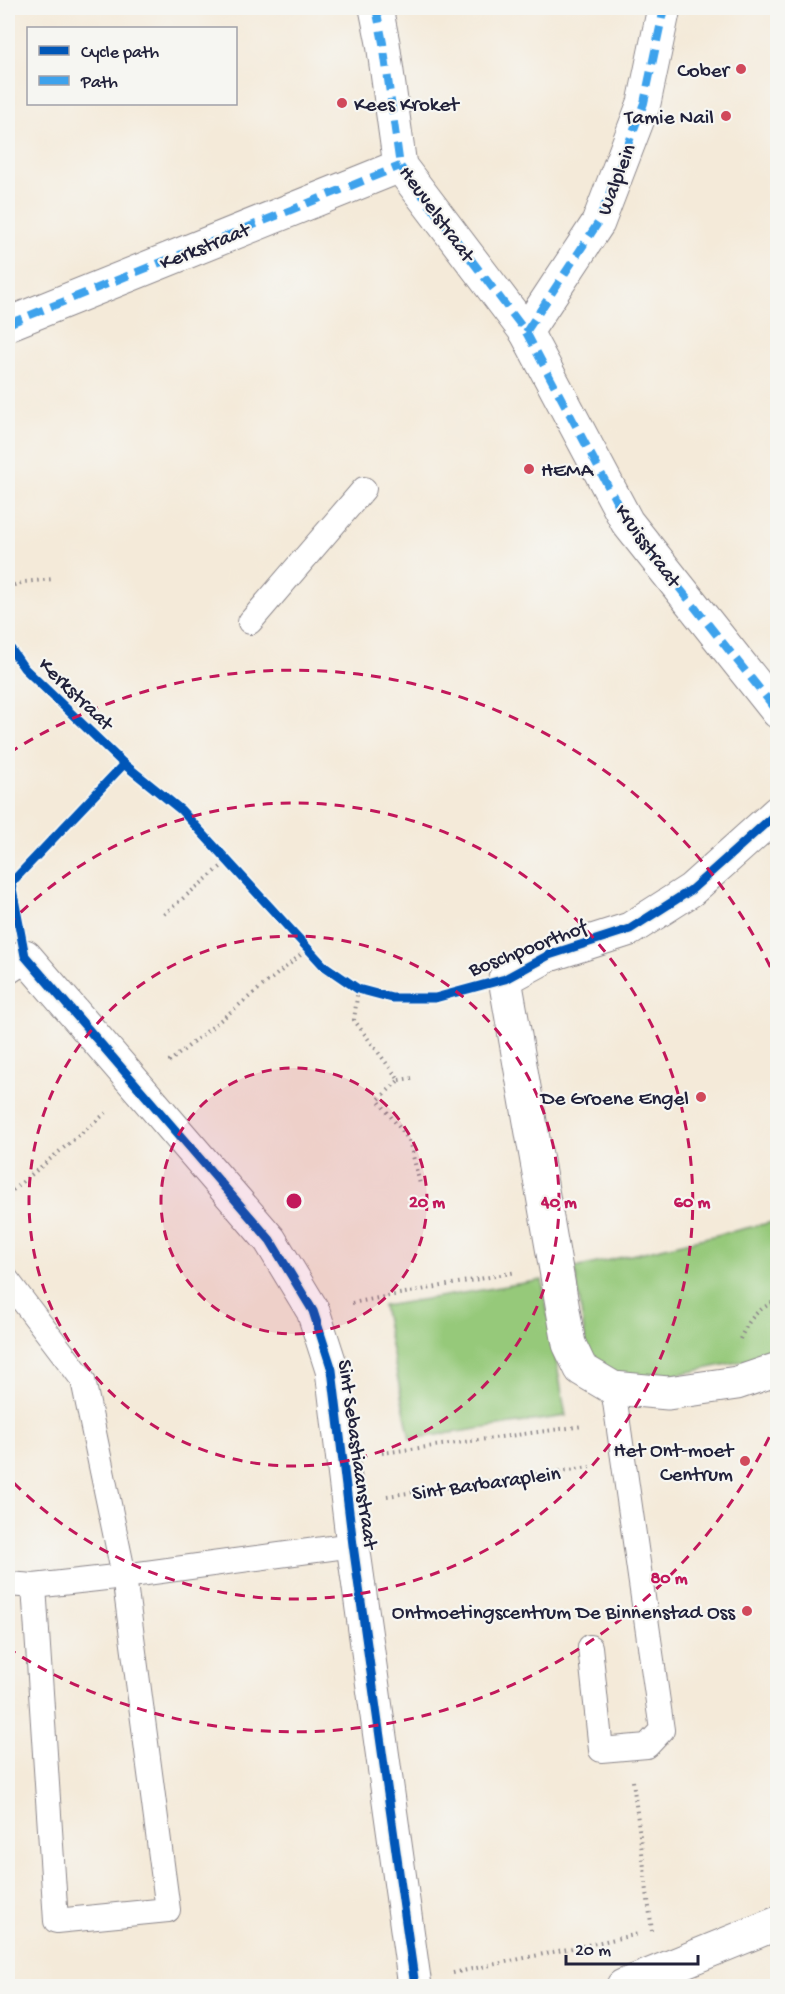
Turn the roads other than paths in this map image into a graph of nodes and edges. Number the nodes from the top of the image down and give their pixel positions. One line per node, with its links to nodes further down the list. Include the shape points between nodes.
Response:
1 (376, 8): 3 (street, Heuvelstraat)
2 (664, 8): 5 (street, Walplein, via 644,103 598,224)
3 (400, 166): 4 (street, Kerkstraat); 5 (street, Heuvelstraat)
4 (8, 324)
5 (526, 332): 8 (street, Kruisstraat, via 627,522)
6 (364, 489): 7 (lane)
7 (250, 622)
8 (777, 712)
9 (777, 812): 13 (street, Boschpoorthof, via 691,890 630,929 549,955 505,979 569,1344 581,1369)
10 (16, 961): 14 (street, Sint Sebastiaanstraat, via 138,1087 270,1240 313,1311 332,1370)
11 (8, 1281): 15 (lane, via 83,1380)
12 (777, 1369): 13 (street, via 737,1383 668,1393)
13 (613, 1389): 18 (lane, via 663,1730 647,1746 601,1750)
14 (353, 1545): 15 (lane); 20 (street, Sint Sebastiaanstraat)
15 (124, 1576): 17 (lane); 17 (lane, via 168,1911 56,1921)
16 (8, 1584): 17 (lane)
17 (34, 1586)
18 (590, 1647)
19 (777, 1923): 21 (street)
20 (415, 1984)
21 (623, 1986)

